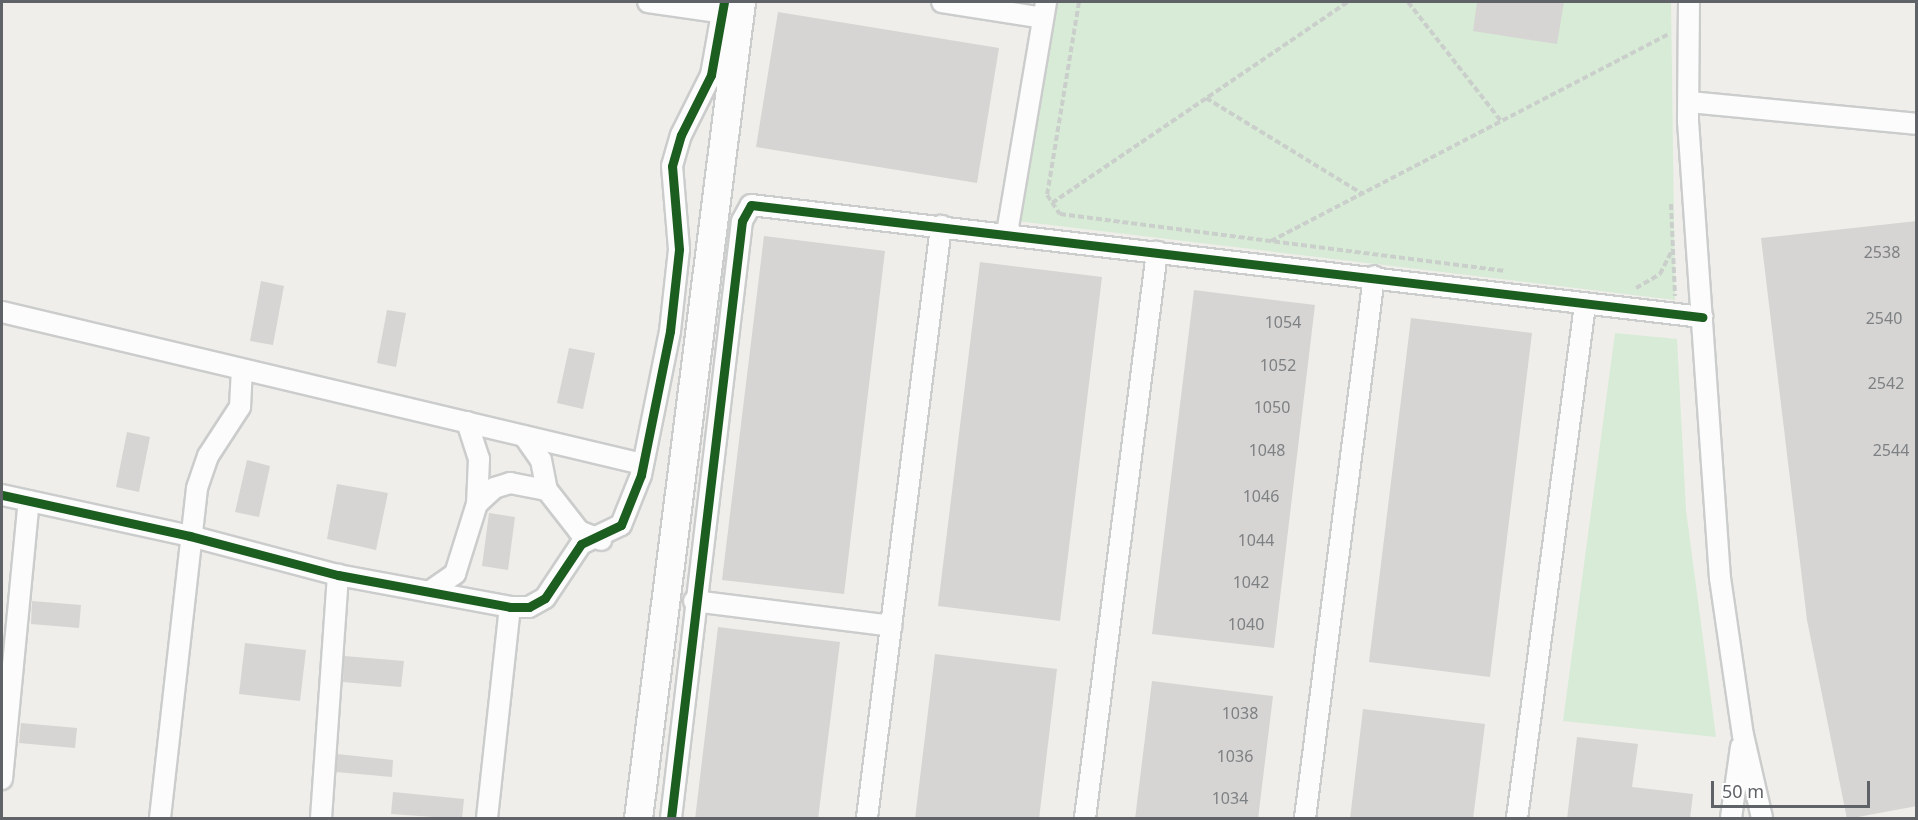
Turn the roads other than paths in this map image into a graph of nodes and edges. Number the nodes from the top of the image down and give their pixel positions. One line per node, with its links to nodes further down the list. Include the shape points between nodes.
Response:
1 (648, 2): 4 (street)
2 (942, 2): 5 (street)
3 (1689, 2): 6 (street)
4 (729, 5): 18 (street, via 711,75 681,135 672,166 679,249 670,331); 35 (street)
5 (1045, 10): 9 (street)
6 (1689, 102): 7 (street); 14 (street)
7 (1917, 124)
8 (941, 226): 9 (street); 27 (street, via 759,204 746,211); 29 (street)
9 (1006, 233): 10 (street)
10 (1157, 252): 11 (street); 38 (street)
11 (1374, 276): 12 (street); 39 (street)
12 (1585, 305): 14 (street); 40 (street)
13 (2, 312): 15 (street)
14 (1701, 317): 30 (street, via 1720,578)
15 (242, 370): 16 (street); 23 (street, via 240,407 208,456 197,488)
16 (467, 422): 17 (street); 22 (street, via 478,459)
17 (524, 436): 18 (street); 19 (street, via 542,460)
18 (642, 464): 24 (street, via 632,506 621,525)
19 (547, 490): 22 (street, via 510,483 494,488); 24 (street, via 579,531)
20 (2, 495): 21 (street)
21 (29, 501): 23 (street); 31 (street)
22 (477, 504): 26 (street, via 454,574)
23 (190, 536): 25 (street); 32 (street)
24 (600, 539): 28 (street, via 581,544 545,598 529,607)
25 (338, 575): 26 (street); 33 (street)
26 (429, 592): 28 (street)
27 (694, 601): 29 (street); 36 (street)
28 (510, 607): 34 (street)
29 (891, 626): 37 (street)
30 (1743, 735): 41 (street); 42 (street)
31 (2, 779)
32 (160, 819)
33 (321, 819)
34 (487, 819)
35 (638, 819)
36 (671, 819)
37 (867, 819)
38 (1085, 819)
39 (1305, 819)
40 (1517, 819)
41 (1731, 819)
42 (1762, 819)

